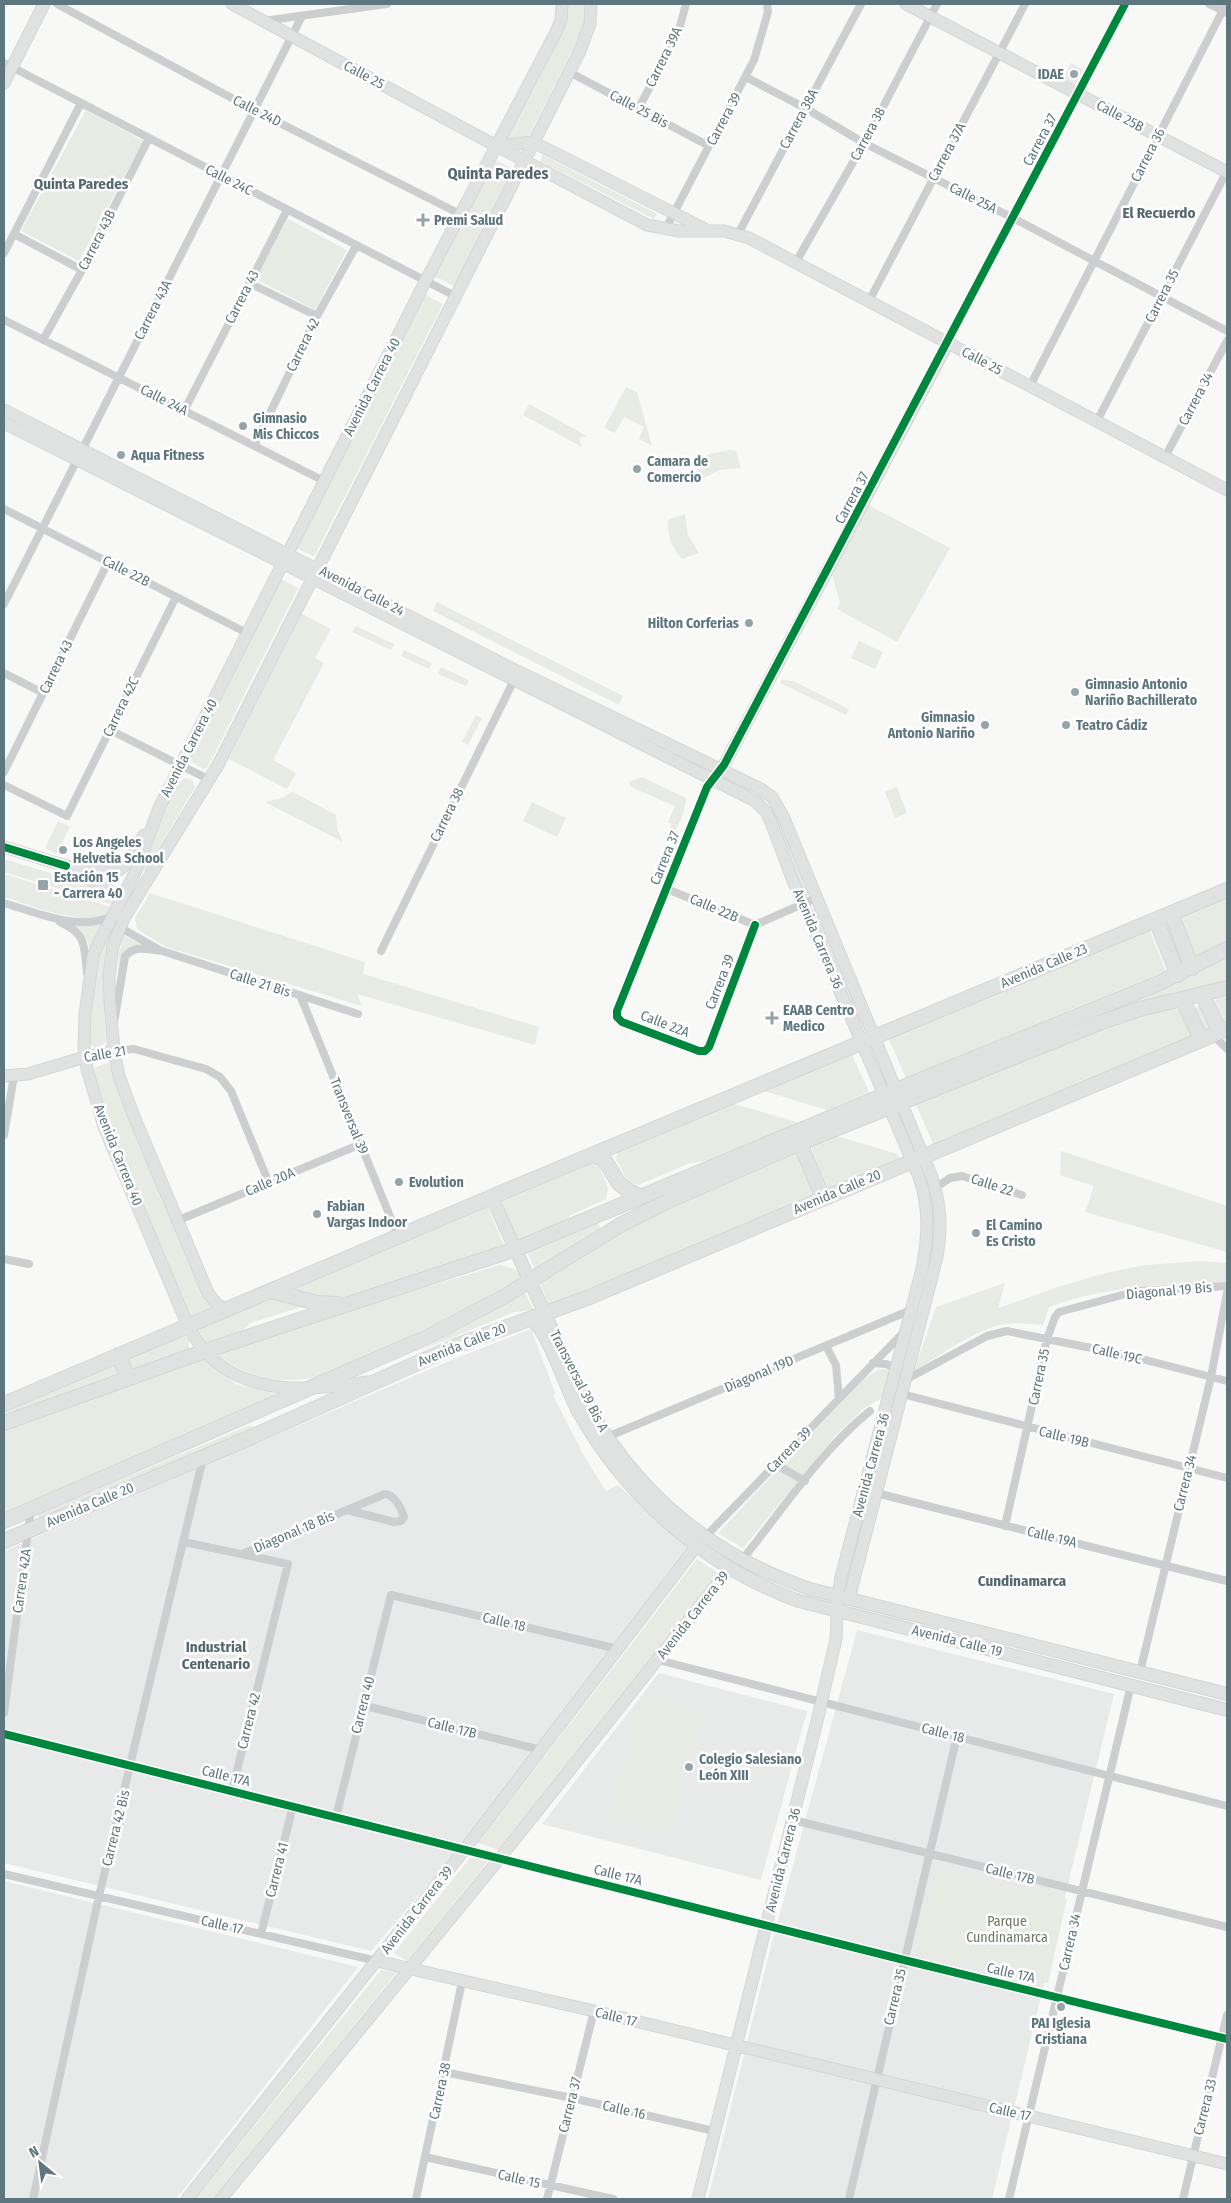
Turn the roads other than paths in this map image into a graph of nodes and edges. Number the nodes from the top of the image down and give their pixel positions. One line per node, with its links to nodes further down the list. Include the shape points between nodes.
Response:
1 (44, 4): 22 (main road)
2 (57, 4): 30 (street, Calle 24D)
3 (232, 4): 19 (main road, Calle 25)
4 (387, 4): 15 (street)
5 (562, 4): 35 (main road, Avenida Carrera 40, via 557,30)
6 (591, 4): 23 (main road, via 588,31)
7 (686, 4): 28 (street, Carrera 39A, via 676,37)
8 (767, 4): 24 (street, Carrera 39, via 760,44)
9 (861, 4): 29 (street, Carrera 38A)
10 (906, 4): 18 (main road, Calle 25B)
11 (937, 4): 18 (street, Carrera 38)
12 (1025, 4): 21 (street, Carrera 37A)
13 (1126, 4): 26 (street, Carrera 37)
14 (1210, 4): 16 (street)
15 (369, 5): 17 (street)
16 (1225, 9): 31 (street, Carrera 36)
17 (302, 16): 19 (street); 20 (street, Carrera 43A)
18 (930, 17): 21 (main road, Calle 25B); 34 (street, Carrera 38)
19 (263, 21): 20 (main road, Calle 25)
20 (292, 36): 30 (street, Carrera 43A); 35 (main road, Calle 25)
21 (1000, 53): 26 (main road, Calle 25B); 40 (street, Carrera 37A)
22 (8, 65): 25 (main road); 27 (street, Calle 24C)
23 (569, 72): 28 (street, Calle 25 Bis); 33 (main road)
24 (746, 77): 29 (street, Calle 25A); 36 (street, Carrera 39)
25 (4, 83)
26 (1078, 94): 31 (main road, Calle 25B); 44 (street, Carrera 37)
27 (81, 103): 32 (street, Calle 24C); 47 (street)
28 (638, 108): 36 (street, Calle 25 Bis)
29 (805, 108): 34 (street, Calle 25A); 48 (street, Carrera 38A)
30 (254, 110): 39 (street, Carrera 43A); 42 (street, Calle 24D)
31 (1158, 136): 38 (main road, Calle 25B); 51 (street, Carrera 36)
32 (149, 138): 39 (street, Calle 24C); 53 (street, Carrera 43B)
33 (533, 142): 35 (main road); 37 (main road); 43 (main road, Calle 25)
34 (864, 143): 40 (street, Calle 25A); 52 (street, Carrera 38)
35 (496, 146): 37 (main road, Calle 25); 42 (main road, Avenida Carrera 40)
36 (709, 146): 43 (street, Carrera 39)
37 (524, 160): 45 (main road, Calle 25, via 647,225); 56 (main road)
38 (1227, 172): 57 (street, Carrera 35)
39 (221, 176): 41 (street, Calle 24C); 65 (street, Carrera 43A)
40 (934, 178): 44 (street, Calle 25A); 58 (street, Carrera 37A)
41 (287, 210): 49 (street, Calle 24C); 55 (street, Carrera 43)
42 (460, 214): 54 (main road, Avenida Carrera 40)
43 (674, 214): 45 (street, Carrera 39); 46 (main road, Calle 25)
44 (1013, 218): 51 (street, Calle 25A); 64 (street, Carrera 37)
45 (665, 230): 46 (main road, Calle 25)
46 (707, 230): 48 (main road, Calle 25)
47 (14, 234): 50 (street); 53 (street)
48 (738, 234): 52 (main road, Calle 25)
49 (356, 246): 54 (street, Calle 24C); 59 (street, Carrera 42)
50 (4, 253)
51 (1094, 261): 57 (street, Calle 25A); 66 (street, Carrera 36)
52 (796, 262): 58 (main road, Calle 25)
53 (82, 270): 62 (street, Carrera 43B)
54 (425, 282): 56 (street, Calle 24C); 74 (main road, Avenida Carrera 40)
55 (249, 283): 59 (street); 68 (street, Carrera 43)
56 (455, 296): 81 (main road)
57 (1162, 296): 61 (street, Calle 25A); 69 (street, Carrera 35)
58 (869, 301): 64 (main road, Calle 25)
59 (317, 316): 71 (street, Carrera 42)
60 (4, 320): 62 (street, Calle 24A)
61 (1227, 331)
62 (43, 340): 65 (street, Calle 24A)
63 (1227, 340): 73 (street, Carrera 34)
64 (948, 343): 66 (main road, Calle 25); 91 (main road, Carrera 37)
65 (119, 378): 68 (street, Calle 24A); 72 (street, Carrera 43A)
66 (1030, 386): 69 (main road, Calle 25)
67 (4, 410): 72 (main road, Avenida Calle 24)
68 (184, 411): 71 (street, Calle 24A)
69 (1097, 421): 73 (main road, Calle 25)
70 (4, 423): 72 (main road, Avenida Calle 24)
71 (254, 446): 74 (street, Calle 24A)
72 (79, 455): 77 (street, Carrera 43A); 78 (main road, Avenida Calle 24); 80 (main road, Avenida Calle 24)
73 (1165, 457): 75 (main road, Calle 25)
74 (324, 481): 78 (main road, Avenida Carrera 40)
75 (1227, 490)
76 (4, 509): 77 (street, Calle 22B)
77 (42, 529): 79 (street, Calle 22B); 84 (street, Carrera 43A)
78 (288, 554): 80 (main road, Avenida Carrera 40); 81 (main road, Avenida Calle 24)
79 (108, 562): 83 (street, Calle 22B); 88 (street, Carrera 43)
80 (282, 564): 82 (main road, Avenida Calle 24); 85 (main road, Avenida Carrera 40)
81 (317, 568): 82 (main road); 91 (main road, Avenida Calle 24)
82 (312, 579): 87 (main road, Avenida Calle 24); 93 (main road)
83 (176, 597): 85 (street, Calle 22B); 89 (street, Carrera 42C)
84 (4, 604)
85 (247, 633): 90 (main road, Avenida Carrera 40)
86 (4, 673): 88 (street)
87 (514, 680): 94 (main road, Avenida Calle 24); 112 (street, Carrera 38)
88 (43, 693): 92 (street, Carrera 43)
89 (110, 730): 90 (street); 95 (street, Carrera 42C, via 67,816)
90 (180, 766): 93 (street); 96 (main road, Avenida Carrera 40)
91 (720, 770): 94 (main road, Carrera 37); 102 (main road, Avenida Carrera 36, via 772,797)
92 (4, 772)
93 (210, 780): 110 (main road)
94 (713, 780): 99 (street, Carrera 37, via 707,787); 104 (main road, Avenida Carrera 36, via 755,801 766,812)
95 (4, 785)
96 (154, 820): 98 (main road, via 126,865 117,872); 101 (main road, Avenida Carrera 40, via 135,874)
97 (4, 847): 98 (main road)
98 (66, 866): 101 (main road)
99 (667, 889): 109 (street, Calle 22B); 121 (street, Carrera 37)
100 (1227, 890): 105 (highway, Avenida Calle 23)
101 (122, 898): 106 (main road, Avenida Carrera 40)
102 (816, 898): 104 (street, Calle 22B); 124 (main road, Avenida Carrera 36)
103 (4, 903): 107 (street)
104 (803, 904): 109 (street, Calle 22B); 124 (main road, Avenida Carrera 36)
105 (1171, 914): 108 (highway, Avenida Calle 23); 114 (highway)
106 (111, 917): 107 (street, via 91,923); 116 (main road, Avenida Carrera 40, via 94,956)
107 (51, 918): 116 (street, via 73,927 80,935)
108 (1156, 920): 115 (highway); 124 (highway, Avenida Calle 23)
109 (755, 925): 126 (street, Carrera 39)
110 (119, 927): 113 (street, Calle 21 Bis); 125 (main road, via 109,976)
111 (1227, 949): 114 (highway)
112 (381, 951)
113 (162, 952): 119 (street, Calle 21 Bis); 125 (street, Calle 21 Bis, via 134,948 124,957)
114 (1192, 968): 115 (highway)
115 (1178, 975): 130 (highway)
116 (89, 985): 128 (main road, Avenida Carrera 40, via 84,1024)
117 (1227, 988): 118 (highway)
118 (1202, 994): 120 (highway); 123 (highway)
119 (300, 995): 122 (street, Calle 21 Bis); 133 (street, Transversal 39)
120 (1182, 999): 123 (highway); 130 (highway, via 1099,1023)
121 (617, 1011): 126 (street, Calle 22A, via 619,1020 699,1051)
122 (358, 1014)
123 (1215, 1034): 127 (street); 135 (highway)
124 (868, 1040): 130 (main road, Avenida Carrera 36); 134 (highway)
125 (113, 1047): 128 (main road, Calle 21); 136 (street, Calle 21, via 134,1049 206,1069 220,1077 231,1091); 142 (main road, via 119,1076 133,1114)
126 (709, 1047)
127 (1227, 1048)
128 (85, 1056): 129 (main road, Calle 21, via 42,1071); 157 (main road, Avenida Carrera 40, via 104,1127)
129 (9, 1076): 131 (street)
130 (893, 1099): 132 (highway, Avenida Calle 20); 135 (main road, Avenida Carrera 36); 140 (highway)
131 (4, 1135)
132 (800, 1143): 141 (highway); 147 (highway, Avenida Calle 20, via 622,1224)
133 (361, 1144): 136 (street, Calle 20A); 143 (street, Transversal 39)
134 (593, 1155): 139 (highway); 140 (highway, via 603,1158 621,1187)
135 (917, 1158): 137 (main road, Avenida Carrera 36); 141 (highway, Avenida Calle 20); 153 (main road, Avenida Carrera 36, via 928,1225 922,1269)
136 (269, 1182): 142 (street, Calle 20A)
137 (936, 1188): 138 (street, Calle 22, via 950,1178 962,1176); 169 (main road, Avenida Carrera 36, via 940,1242)
138 (1022, 1195)
139 (492, 1197): 143 (highway); 144 (main road, Transversal 39 Bis A)
140 (641, 1197): 144 (highway)
141 (823, 1198): 154 (highway, Avenida Calle 20)
142 (179, 1220): 152 (main road, via 208,1293)
143 (398, 1236): 149 (highway)
144 (516, 1249): 147 (main road, Transversal 39 Bis A); 151 (highway)
145 (4, 1259): 146 (street)
146 (29, 1264)
147 (530, 1280): 154 (main road, Transversal 39 Bis A); 159 (highway, Avenida Calle 20)
148 (1227, 1286): 155 (street, Diagonal 19 Bis, via 1137,1291 1064,1309)
149 (271, 1291): 151 (highway, via 317,1303); 152 (highway)
150 (1227, 1294): 166 (street, Carrera 34)
151 (350, 1304): 162 (highway)
152 (226, 1310): 157 (highway)
153 (911, 1310): 158 (main road, Avenida Carrera 36); 161 (street, Diagonal 19D)
154 (545, 1314): 156 (highway, Avenida Calle 20); 180 (main road, Transversal 39 Bis A, via 587,1404)
155 (1055, 1317): 160 (street, Carrera 35)
156 (531, 1318): 168 (highway, Avenida Calle 20); 193 (main road, Transversal 39 Bis A, via 541,1330 584,1422 616,1469 649,1505)
157 (188, 1326): 162 (main road, Avenida Carrera 40); 163 (highway)
158 (906, 1330): 164 (street, Carrera 39); 165 (main road, Avenida Carrera 36)
159 (425, 1338): 168 (highway); 171 (highway, Avenida Calle 20)
160 (1047, 1339): 166 (street, Calle 19C); 169 (street, Calle 19C, via 1007,1332 987,1336); 179 (street, Carrera 35)
161 (826, 1346): 173 (street, via 836,1365); 180 (street, Diagonal 19D)
162 (205, 1351): 167 (highway); 171 (main road, Avenida Carrera 40, via 225,1368 256,1383 275,1388)
163 (118, 1356): 167 (highway); 174 (highway)
164 (873, 1363): 165 (street, via 886,1364); 173 (street, Carrera 39)
165 (895, 1373): 169 (main road); 201 (main road, Avenida Carrera 36)
166 (1211, 1377): 170 (street, Calle 19C); 183 (street, Carrera 34)
167 (128, 1378): 177 (highway)
168 (379, 1380): 171 (main road, Avenida Carrera 40); 178 (highway, Avenida Calle 20)
169 (905, 1380): 172 (main road, Avenida Carrera 36)
170 (1227, 1381)
171 (311, 1387): 176 (highway, Avenida Calle 20)
172 (902, 1394): 179 (street, Calle 19B); 186 (main road, Avenida Carrera 36)
173 (839, 1399): 182 (street, Carrera 39)
174 (4, 1404)
175 (870, 1411): 185 (street, via 852,1426)
176 (250, 1414): 178 (highway); 187 (highway, Avenida Calle 20)
177 (4, 1423)
178 (274, 1427): 181 (highway, Avenida Calle 20)
179 (1028, 1428): 183 (street, Calle 19B); 190 (street, Carrera 35)
180 (608, 1437): 193 (main road, Transversal 39 Bis A, via 644,1485)
181 (203, 1458): 191 (highway, Avenida Calle 20); 194 (street, Carrera 42 Bis)
182 (775, 1464): 185 (street); 193 (street, Carrera 39)
183 (1189, 1469): 184 (street, Calle 19B); 197 (street, Carrera 34)
184 (1227, 1478)
185 (805, 1482): 196 (street)
186 (876, 1493): 190 (street, Calle 19A); 201 (main road, Avenida Carrera 36)
187 (32, 1509): 189 (highway, Avenida Calle 20); 191 (street, Carrera 42A)
188 (347, 1510): 188 (street, Diagonal 18 Bis, via 390,1494 404,1517 394,1522); 195 (street, Diagonal 18 Bis)
189 (4, 1521)
190 (1005, 1526): 197 (street, Calle 19A)
191 (28, 1531): 192 (highway, Avenida Calle 20); 211 (street, Carrera 42A)
192 (4, 1541)
193 (701, 1541): 196 (main road, Avenida Calle 19); 198 (main road, Avenida Calle 19); 203 (main road, Avenida Carrera 39)
194 (184, 1542): 195 (street); 215 (street, Carrera 42 Bis)
195 (242, 1554): 217 (street, Carrera 42, via 288,1564)
196 (742, 1560): 201 (main road, Avenida Calle 19, via 790,1582)
197 (1164, 1566): 199 (street, Calle 19A); 205 (street, Carrera 34)
198 (730, 1568): 202 (main road, Avenida Calle 19, via 789,1597); 204 (main road, Avenida Carrera 39)
199 (1227, 1582)
200 (391, 1595): 203 (street, Calle 18); 209 (street, Carrera 40)
201 (843, 1598): 202 (main road, Avenida Carrera 36); 205 (main road, Avenida Calle 19)
202 (838, 1611): 206 (main road, Avenida Calle 19); 208 (main road, Avenida Carrera 36, via 836,1639)
203 (618, 1649): 214 (main road, Avenida Carrera 39)
204 (658, 1660): 208 (street, Calle 18); 224 (main road, Avenida Carrera 39)
205 (1140, 1672): 207 (main road, Avenida Calle 19)
206 (1131, 1685): 210 (main road, Avenida Calle 19); 216 (street, Carrera 34)
207 (1227, 1694)
208 (821, 1702): 213 (street, Calle 18); 221 (main road, Avenida Carrera 36)
209 (362, 1706): 214 (street, Calle 17B); 220 (street, Carrera 40)
210 (1227, 1710)
211 (4, 1712)
212 (4, 1734): 215 (street, Calle 17A)
213 (957, 1736): 216 (street, Calle 18); 223 (street, Carrera 35)
214 (541, 1750): 222 (main road, Avenida Carrera 39)
215 (131, 1766): 217 (street, Calle 17A); 227 (street, Carrera 42 Bis)
216 (1110, 1776): 219 (street, Calle 18); 226 (street, Carrera 34)
217 (232, 1791): 218 (street, Calle 17A)
218 (293, 1806): 220 (street, Calle 17A); 230 (street, Carrera 41)
219 (1227, 1806)
220 (336, 1817): 222 (street, Calle 17A)
221 (793, 1820): 223 (street, Calle 17B); 228 (main road, Avenida Carrera 36)
222 (465, 1849): 224 (street, Calle 17A); 232 (main road, Avenida Carrera 39)
223 (929, 1854): 226 (street, Calle 17B); 231 (street, Carrera 35)
224 (500, 1858): 228 (street, Calle 17A); 233 (main road, Avenida Carrera 39)
225 (4, 1874): 227 (street, Calle 17)
226 (1082, 1892): 229 (street, Calle 17B); 235 (street, Carrera 34)
227 (99, 1896): 230 (street, Calle 17); 249 (street, Carrera 42 Bis)
228 (767, 1926): 231 (street, Calle 17A); 239 (main road, Avenida Carrera 36)
229 (1227, 1927)
230 (261, 1934): 232 (street, Calle 17)
231 (904, 1960): 235 (street, Calle 17A); 241 (street, Carrera 35)
232 (377, 1961): 233 (main road, Calle 17); 250 (main road, Avenida Carrera 39)
233 (410, 1969): 234 (main road, Calle 17); 251 (main road, Avenida Carrera 39)
234 (462, 1982): 236 (main road, Calle 17); 240 (street, Carrera 38)
235 (1057, 1996): 238 (street, Calle 17A); 243 (street, Carrera 34)
236 (594, 2011): 239 (main road, Calle 17); 242 (street, Carrera 37)
237 (1227, 2015): 238 (street, Carrera 33)
238 (1224, 2038): 245 (street, Carrera 33)
239 (736, 2046): 241 (main road, Calle 17); 244 (main road, Avenida Carrera 36)
240 (444, 2072): 242 (street, Calle 16); 246 (street, Carrera 38)
241 (876, 2080): 243 (main road, Calle 17); 256 (street, Carrera 35)
242 (572, 2098): 244 (street, Calle 16); 248 (street, Carrera 37)
243 (1028, 2117): 245 (main road, Calle 17); 257 (street, Carrera 34)
244 (714, 2130): 255 (main road, Avenida Carrera 36)
245 (1193, 2156): 247 (main road, Calle 17); 258 (street, Carrera 33)
246 (426, 2157): 248 (street, Calle 15); 252 (street, Carrera 38)
247 (1227, 2164)
248 (550, 2186): 253 (street, Carrera 37); 254 (street, Calle 15)
249 (32, 2199)
250 (187, 2199)
251 (221, 2199)
252 (416, 2199)
253 (547, 2199)
254 (613, 2199)
255 (698, 2199)
256 (849, 2199)
257 (1012, 2199)
258 (1183, 2199)

